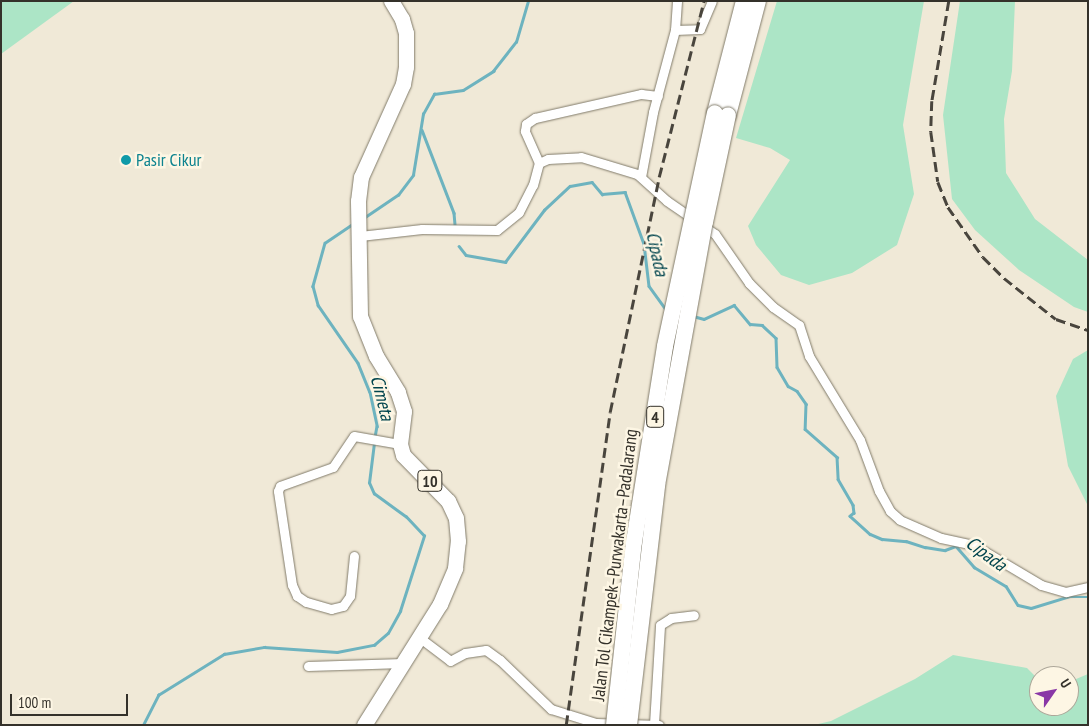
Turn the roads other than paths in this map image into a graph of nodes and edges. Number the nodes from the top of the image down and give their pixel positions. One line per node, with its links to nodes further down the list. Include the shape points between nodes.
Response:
1 (391, 1): 11 (highway, via 402,18 408,51 406,68 403,84 361,177)
2 (676, 1): 6 (street)
3 (712, 1): 6 (street, via 700,29)
4 (744, 1): 8 (highway, Jalan Tol Cikampek–Purwakarta–Padalarang / 4)
5 (758, 1): 8 (highway, Jalan Tol Cikampek–Purwakarta–Padalarang / 4)
6 (676, 30): 7 (street)
7 (658, 96): 9 (street, via 641,94 535,118 526,124 525,132); 10 (street)
8 (722, 114): 21 (highway, Jalan Tol Cikampek–Purwakarta–Padalarang / 4, bridge, via 665,346 634,542); 22 (highway, Jalan Tol Cikampek–Purwakarta–Padalarang / 4, bridge, via 657,484)
9 (539, 163): 10 (street, via 560,156 581,157 620,167); 11 (street, via 524,203 507,224 489,232 422,229)
10 (641, 177): 14 (street, via 667,201 715,234 748,283 773,307 799,325 809,356 860,440 890,511 900,520 941,538 974,546 1041,586 1066,592)
11 (359, 232): 12 (highway, via 360,316 376,356 401,402 404,424)
12 (394, 442): 13 (street, via 354,436 333,467 280,486 277,496 292,585 298,596 306,602 331,609 343,606 350,596); 16 (highway, 10, via 410,465 438,487 458,525 455,568 440,604)
13 (354, 556)
14 (1088, 587)
15 (694, 615): 19 (street, via 671,618 660,625)
16 (420, 638): 17 (highway, 10); 19 (street, via 450,661 465,652 486,650 551,709 596,723)
17 (403, 663): 18 (street); 20 (highway, 10)
18 (308, 666)
19 (657, 724)
20 (364, 725)
21 (614, 725)
22 (629, 725)

